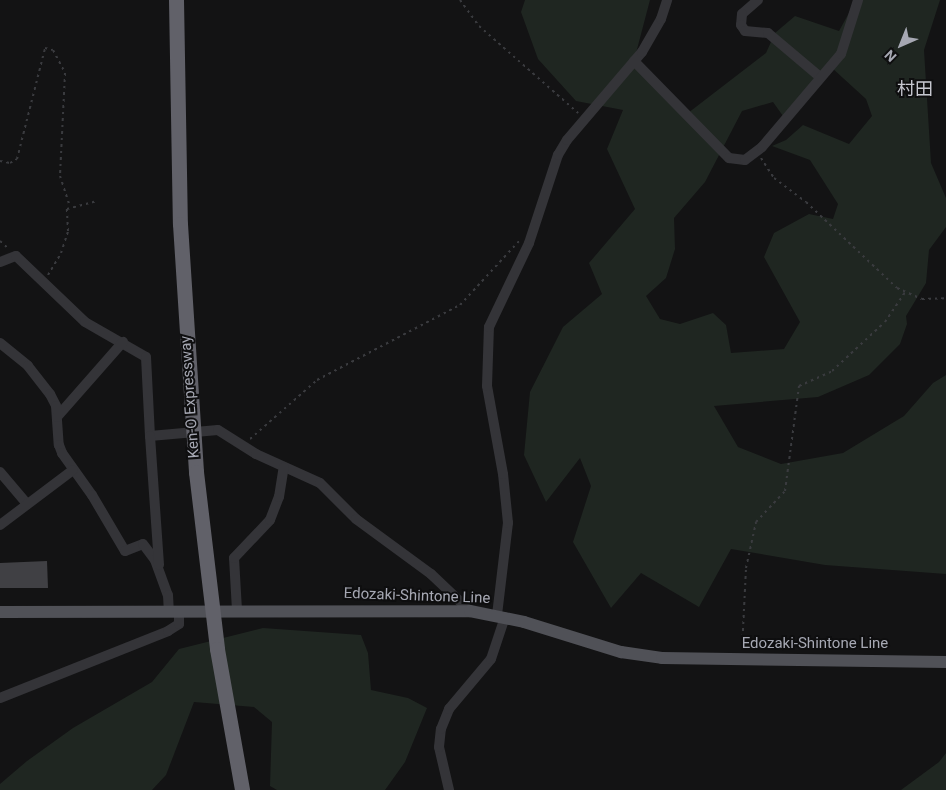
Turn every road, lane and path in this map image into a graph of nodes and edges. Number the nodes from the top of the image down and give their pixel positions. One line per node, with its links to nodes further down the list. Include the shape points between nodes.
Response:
1 (176, 0): 38 (highway, Ken-O Expressway, via 180,224 196,472 217,649)
2 (460, 0): 9 (path, via 486,32)
3 (667, 0): 7 (street, via 661,19)
4 (857, 0): 5 (street); 8 (street, via 845,46)
5 (867, 0)
6 (753, 1): 8 (street, via 742,14 740,25 745,31 768,34)
7 (634, 60): 9 (street); 10 (street, via 729,158 745,160)
8 (820, 77): 10 (street)
9 (585, 119): 14 (street, via 558,154)
10 (756, 151): 17 (path, via 774,178 806,202)
11 (0, 161): 13 (path, via 10,163 17,159 45,48 53,50 65,73 60,176)
12 (96, 201): 13 (path)
13 (70, 206): 16 (path, via 66,210 68,231 62,252)
14 (529, 243): 23 (path, via 521,239 460,305 317,380); 34 (street, via 489,327 487,386 508,523)
15 (0, 262): 16 (street, via 16,256)
16 (44, 284): 19 (street, via 85,322)
17 (905, 292): 18 (path, via 922,299); 35 (path, via 885,322 832,371 798,386 786,491 756,522 748,559)
18 (946, 298)
19 (123, 342): 21 (street); 22 (street, via 146,357)
20 (0, 343): 21 (street, via 28,366 50,394)
21 (57, 417): 25 (street, via 59,445)
22 (154, 436): 23 (street, via 218,430); 29 (street)
23 (243, 446): 24 (street)
24 (284, 467): 30 (street, via 270,520 234,558); 31 (street, via 320,483 356,519 431,574)
25 (73, 470): 27 (street); 29 (street, via 125,551 143,544)
26 (0, 472): 27 (street)
27 (27, 504): 28 (street)
28 (0, 525)
29 (159, 566): 33 (street)
30 (232, 610): 31 (main road, Edozaki-Shintone Line); 33 (main road, Edozaki-Shintone Line)
31 (470, 611): 34 (main road, Edozaki-Shintone Line)
32 (0, 612): 33 (main road, Edozaki-Shintone Line)
33 (177, 612): 37 (street, via 179,624 168,631)
34 (501, 616): 35 (main road, Edozaki-Shintone Line, via 621,652 684,660); 39 (street, via 491,659 449,709 442,729 439,747)
35 (742, 661): 36 (main road, Edozaki-Shintone Line, via 806,658)
36 (946, 662)
37 (0, 698)
38 (242, 790)
39 (448, 790)

